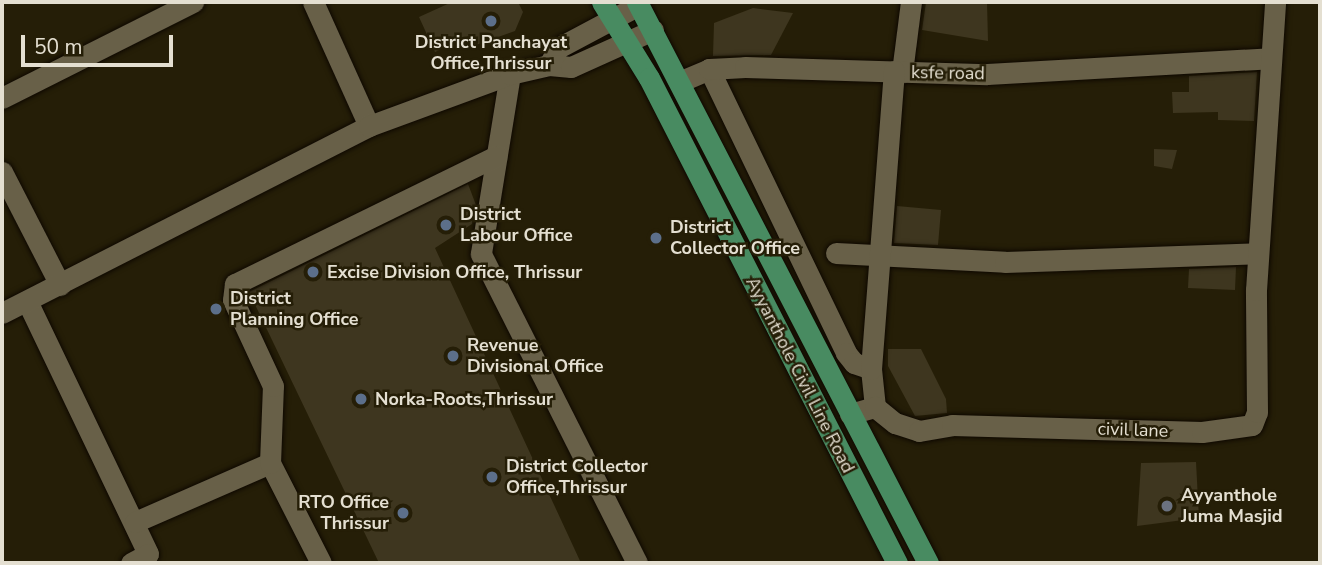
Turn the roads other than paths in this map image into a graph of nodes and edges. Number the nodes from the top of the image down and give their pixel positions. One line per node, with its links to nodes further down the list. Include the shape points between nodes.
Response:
1 (193, 2): 15 (street)
2 (313, 2): 16 (street)
3 (911, 2): 12 (street)
4 (1275, 2): 9 (street, civil lane)
5 (638, 3): 6 (street); 7 (main road, Ayyanthole Civil Line Road)
6 (608, 10): 8 (main road, Ayyanthole Civil Line Road); 10 (street, via 558,48)
7 (653, 30): 8 (street); 14 (main road, Ayyanthole Civil Line Road)
8 (629, 45): 10 (street, via 571,67); 28 (main road, Ayyanthole Civil Line Road)
9 (1271, 58): 12 (street, ksfe road, via 995,74); 20 (street, civil lane)
10 (549, 65): 13 (street)
11 (709, 69): 12 (street, ksfe road); 14 (street, ksfe road); 25 (street, via 846,353 853,363)
12 (898, 71): 21 (street)
13 (510, 74): 16 (street); 17 (street)
14 (680, 82): 27 (main road, Ayyanthole Civil Line Road)
15 (2, 99)
16 (369, 126): 22 (street)
17 (496, 156): 29 (street, via 243,276 235,284 233,300 273,386); 33 (street, via 481,254)
18 (2, 172): 22 (street)
19 (836, 253): 21 (street)
20 (1258, 253): 21 (street, via 1037,262); 26 (street, civil lane, via 1257,400 1252,425 1202,432 967,425 919,431 895,423)
21 (880, 256): 25 (street)
22 (60, 285): 23 (street)
23 (27, 301): 24 (street); 30 (street)
24 (2, 313)
25 (871, 369): 26 (street)
26 (876, 407): 27 (street)
27 (853, 420): 28 (main road); 35 (main road, Ayyanthole Civil Line Road)
28 (832, 439): 34 (main road, Ayyanthole Civil Line Road)
29 (270, 463): 30 (street); 32 (street)
30 (135, 522): 31 (street)
31 (144, 560)
32 (321, 563)
33 (637, 563)
34 (897, 563)
35 (928, 563)

